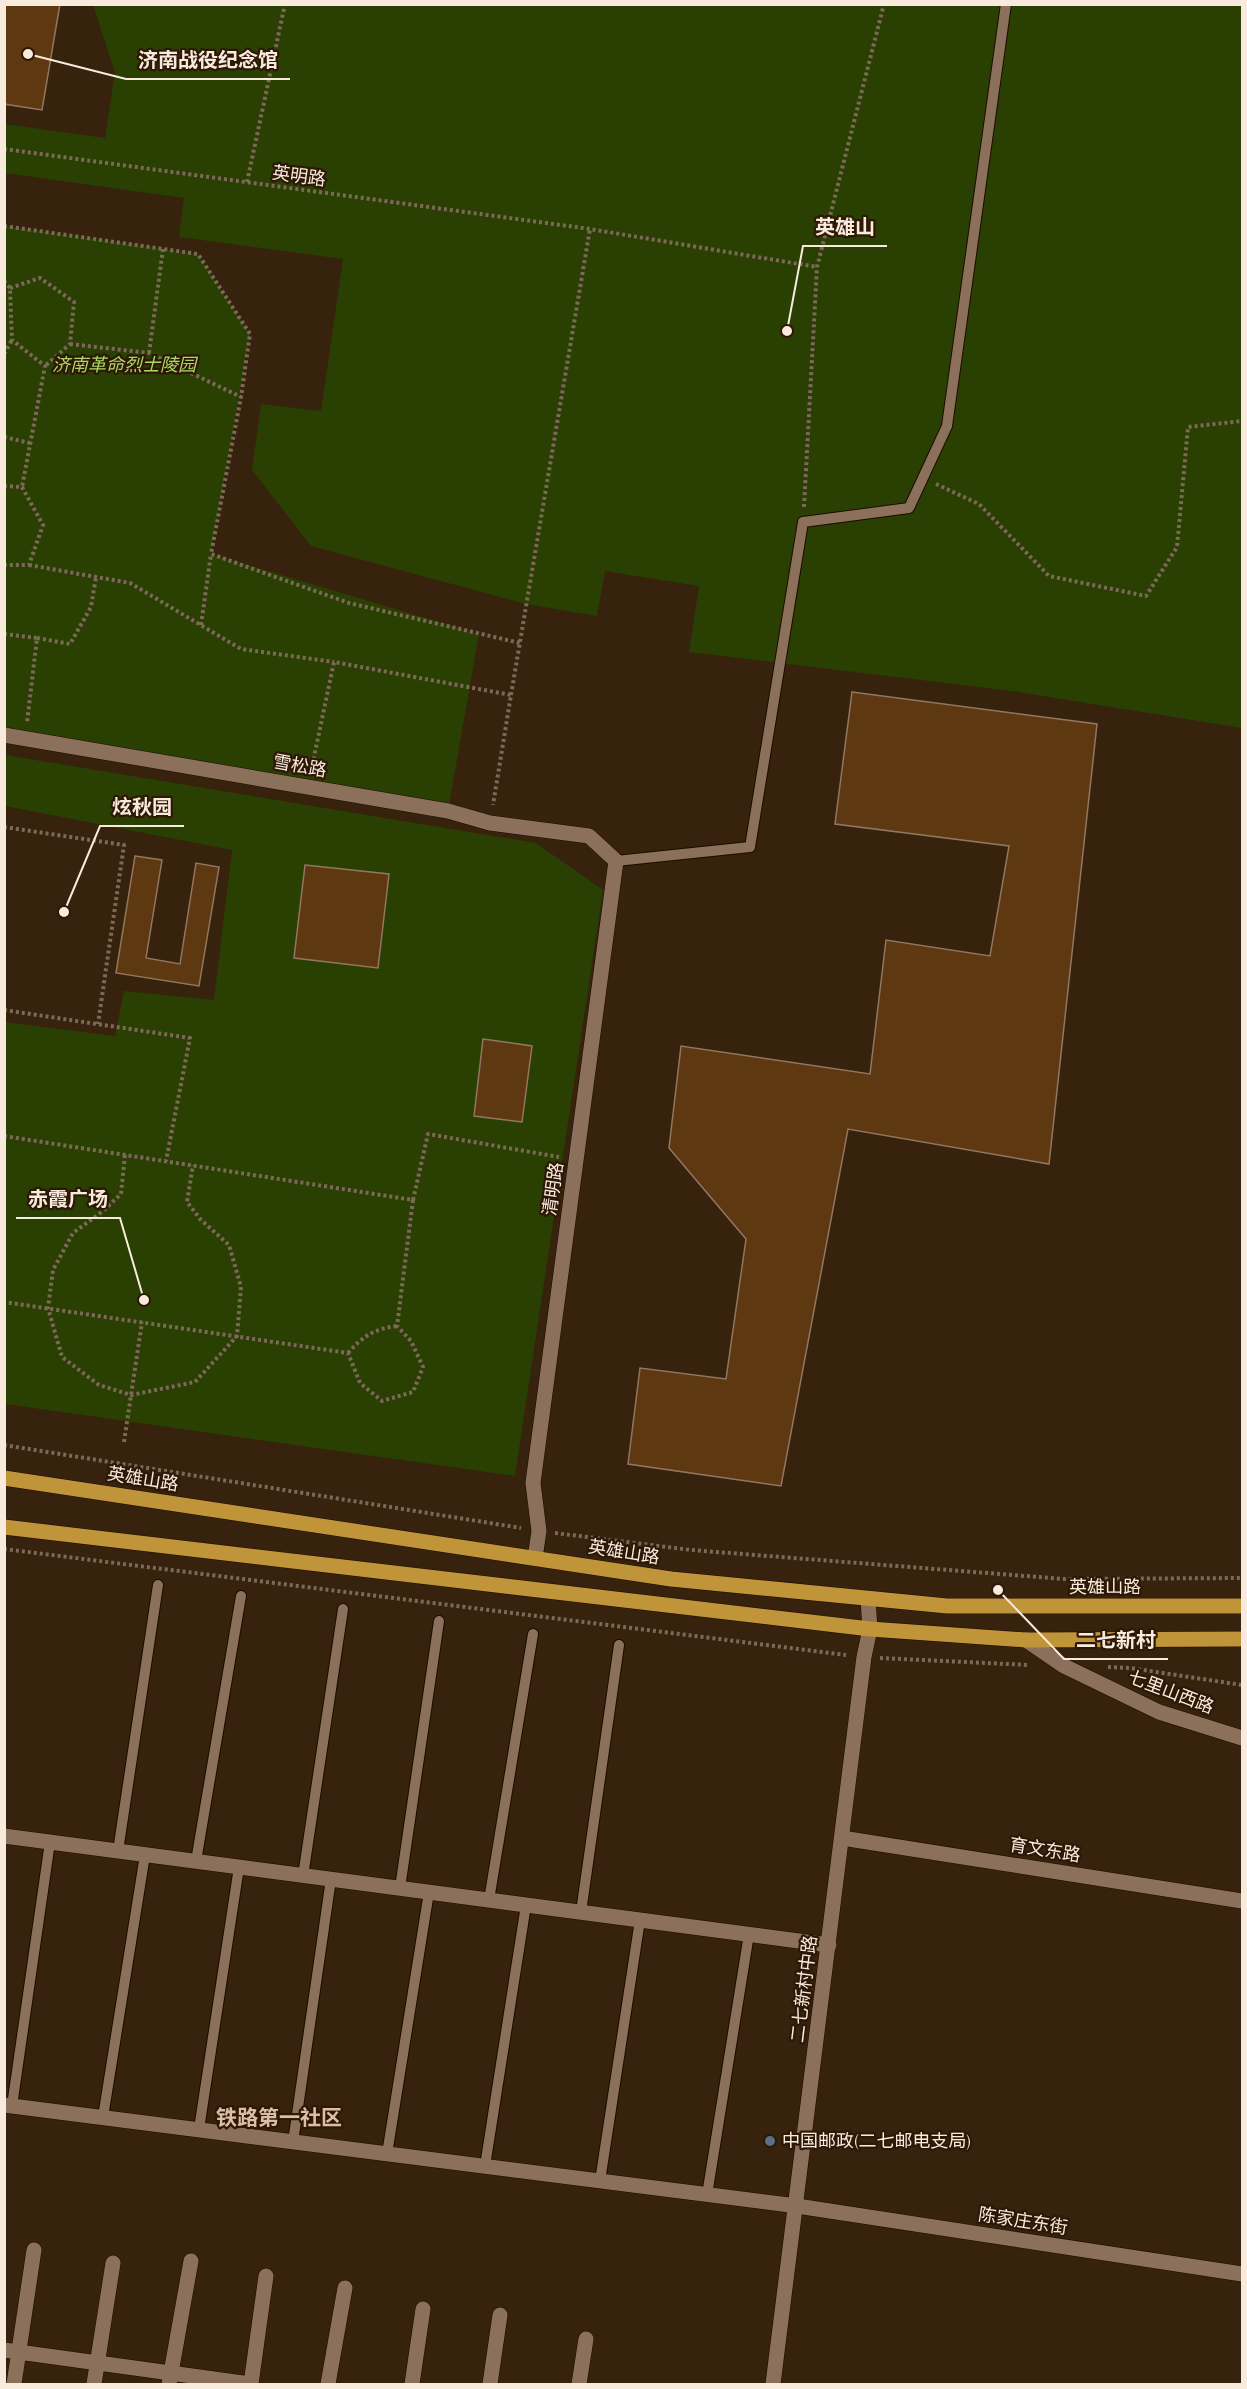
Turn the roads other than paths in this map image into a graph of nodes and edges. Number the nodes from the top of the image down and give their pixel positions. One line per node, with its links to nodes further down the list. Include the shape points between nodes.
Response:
1 (1006, 4): 3 (lane, via 946,426 909,508 803,522 750,848)
2 (4, 735): 3 (street, 雪松路, via 448,811 490,823 589,836)
3 (616, 861): 6 (street, 清明路, via 533,1483 539,1531)
4 (4, 1478): 6 (main road, 英雄山路)
5 (4, 1527): 13 (main road)
6 (535, 1558): 9 (main road, 英雄山路, via 671,1579)
7 (158, 1585): 22 (lane)
8 (241, 1596): 24 (lane)
9 (868, 1599): 10 (main road, 英雄山路, via 947,1606); 13 (street, 二七新村中路)
10 (1242, 1606)
11 (343, 1609): 26 (lane)
12 (439, 1621): 28 (lane)
13 (870, 1629): 16 (main road); 20 (street, 二七新村中路)
14 (532, 1634): 30 (lane)
15 (1242, 1639): 16 (main road)
16 (1026, 1640): 18 (street, 七里山西路, via 1064,1666 1159,1712)
17 (619, 1645): 33 (lane)
18 (1242, 1738)
19 (4, 1836): 21 (street)
20 (842, 1838): 31 (street, 育文东路); 36 (street, 二七新村中路)
21 (50, 1842): 22 (street); 37 (lane)
22 (118, 1851): 23 (street)
23 (145, 1855): 24 (street); 38 (lane)
24 (196, 1862): 25 (street)
25 (239, 1867): 26 (street); 39 (lane)
26 (303, 1876): 27 (street)
27 (331, 1879): 28 (street); 40 (lane)
28 (400, 1888): 29 (street)
29 (429, 1892): 30 (street); 41 (lane)
30 (489, 1900): 32 (street)
31 (1242, 1901)
32 (526, 1905): 33 (street); 42 (lane)
33 (581, 1912): 34 (street)
34 (640, 1920): 35 (street); 43 (lane)
35 (749, 1934): 36 (street); 44 (lane)
36 (829, 1945): 45 (street, 二七新村中路)
37 (8, 2105): 38 (street, 陈家庄东街)
38 (103, 2117): 39 (street, 陈家庄东街)
39 (199, 2129): 40 (street, 陈家庄东街)
40 (293, 2142): 41 (street, 陈家庄东街)
41 (387, 2154): 42 (street, 陈家庄东街)
42 (485, 2166): 43 (street, 陈家庄东街)
43 (600, 2181): 44 (street, 陈家庄东街)
44 (707, 2195): 45 (street, 陈家庄东街)
45 (797, 2206): 49 (street, 陈家庄东街); 65 (street, 二七新村中路)
46 (34, 2250): 55 (street)
47 (191, 2261): 57 (street)
48 (113, 2263): 56 (street)
49 (1242, 2274)
50 (266, 2276): 60 (street)
51 (345, 2288): 61 (street)
52 (423, 2309): 62 (street)
53 (500, 2315): 63 (street)
54 (586, 2339): 64 (street)
55 (11, 2351): 56 (street); 58 (street)
56 (97, 2363): 57 (street); 59 (street)
57 (170, 2379): 60 (street)
58 (14, 2385)
59 (94, 2385)
60 (250, 2385)
61 (328, 2385)
62 (412, 2385)
63 (490, 2385)
64 (579, 2385)
65 (773, 2385)

